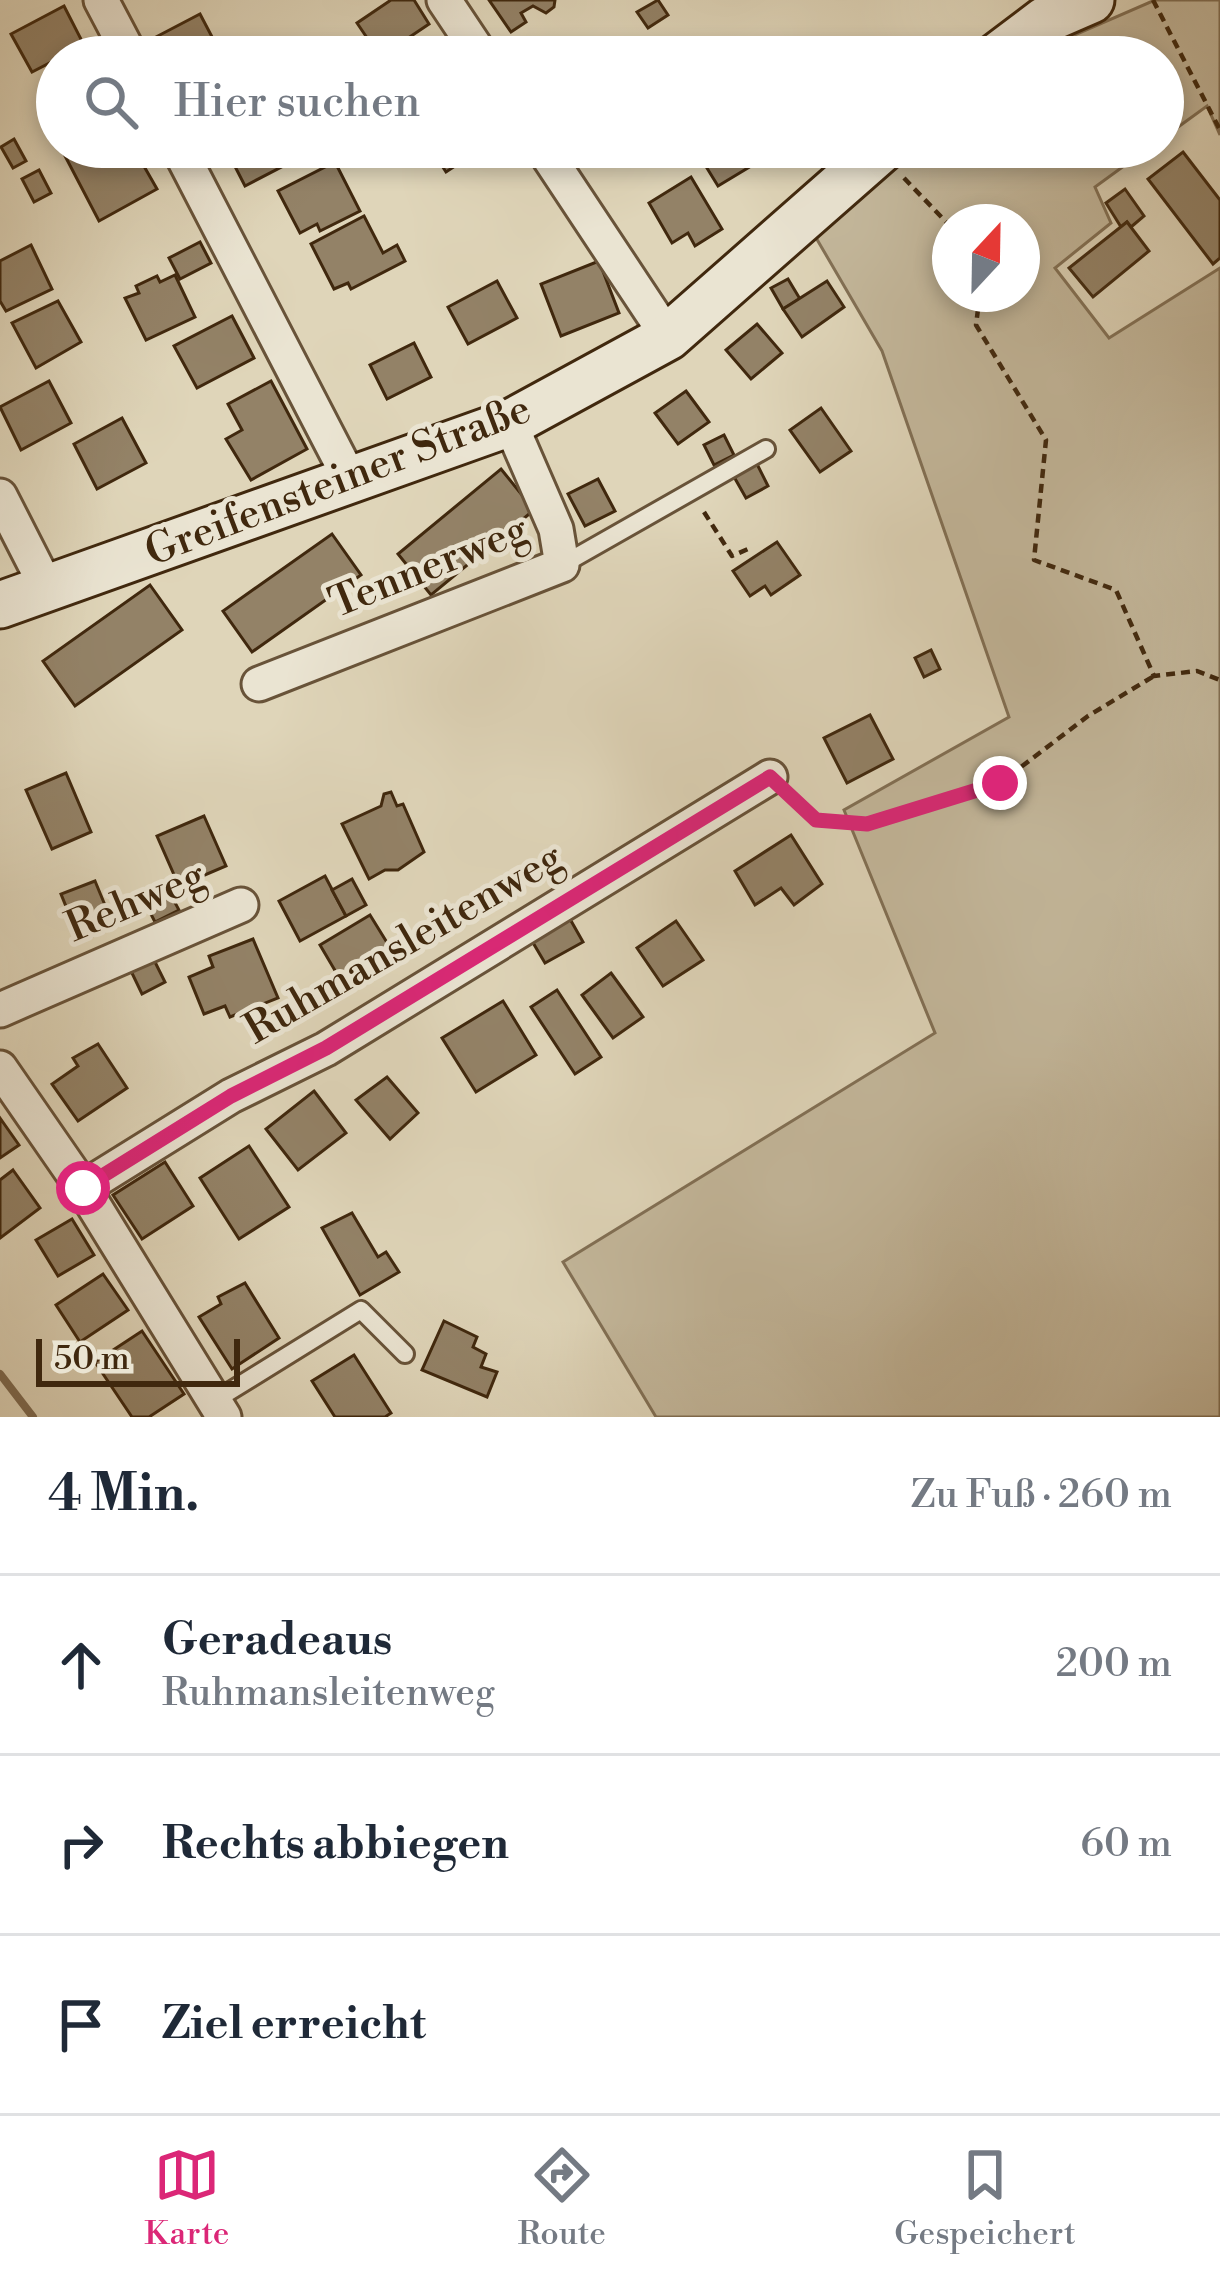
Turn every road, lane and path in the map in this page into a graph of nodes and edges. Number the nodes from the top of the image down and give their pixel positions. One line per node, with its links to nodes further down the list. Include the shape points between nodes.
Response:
1 (101, 0): 5 (street)
2 (444, 0): 6 (street)
3 (1091, 0): 7 (main road)
4 (1153, 0): 8 (path)
5 (120, 36)
6 (468, 36)
7 (1024, 36)
8 (1172, 36)
9 (1184, 60): 10 (path)
10 (1220, 130)
11 (189, 168): 20 (street)
12 (556, 168): 17 (street)
13 (859, 168): 17 (main road, Greifensteiner Straße)
14 (898, 168): 15 (path)
15 (932, 206)
16 (978, 312): 27 (path, via 976,325 1046,440 1034,560 1116,590)
17 (668, 337): 18 (main road, Greifensteiner Straße)
18 (510, 423): 20 (main road, Greifensteiner Straße); 24 (street, Tennerweg, via 556,529)
19 (766, 449): 21 (lane)
20 (351, 481): 25 (main road, Greifensteiner Straße)
21 (691, 492): 23 (path, via 732,556); 24 (lane)
22 (0, 496): 25 (street)
23 (748, 549)
24 (562, 566): 29 (street, Tennerweg)
25 (48, 590): 26 (main road, Greifensteiner Straße)
26 (0, 605)
27 (1154, 676): 28 (path, via 1197,671); 30 (path, via 1000,783 867,824 816,820)
28 (1220, 680)
29 (259, 684)
30 (770, 777): 34 (street, Ruhmansleitenweg)
31 (241, 905): 32 (street, Rehweg)
32 (0, 1010)
33 (0, 1068): 34 (street)
34 (83, 1188): 36 (street)
35 (405, 1354): 36 (lane, via 361,1310)
36 (219, 1409)

